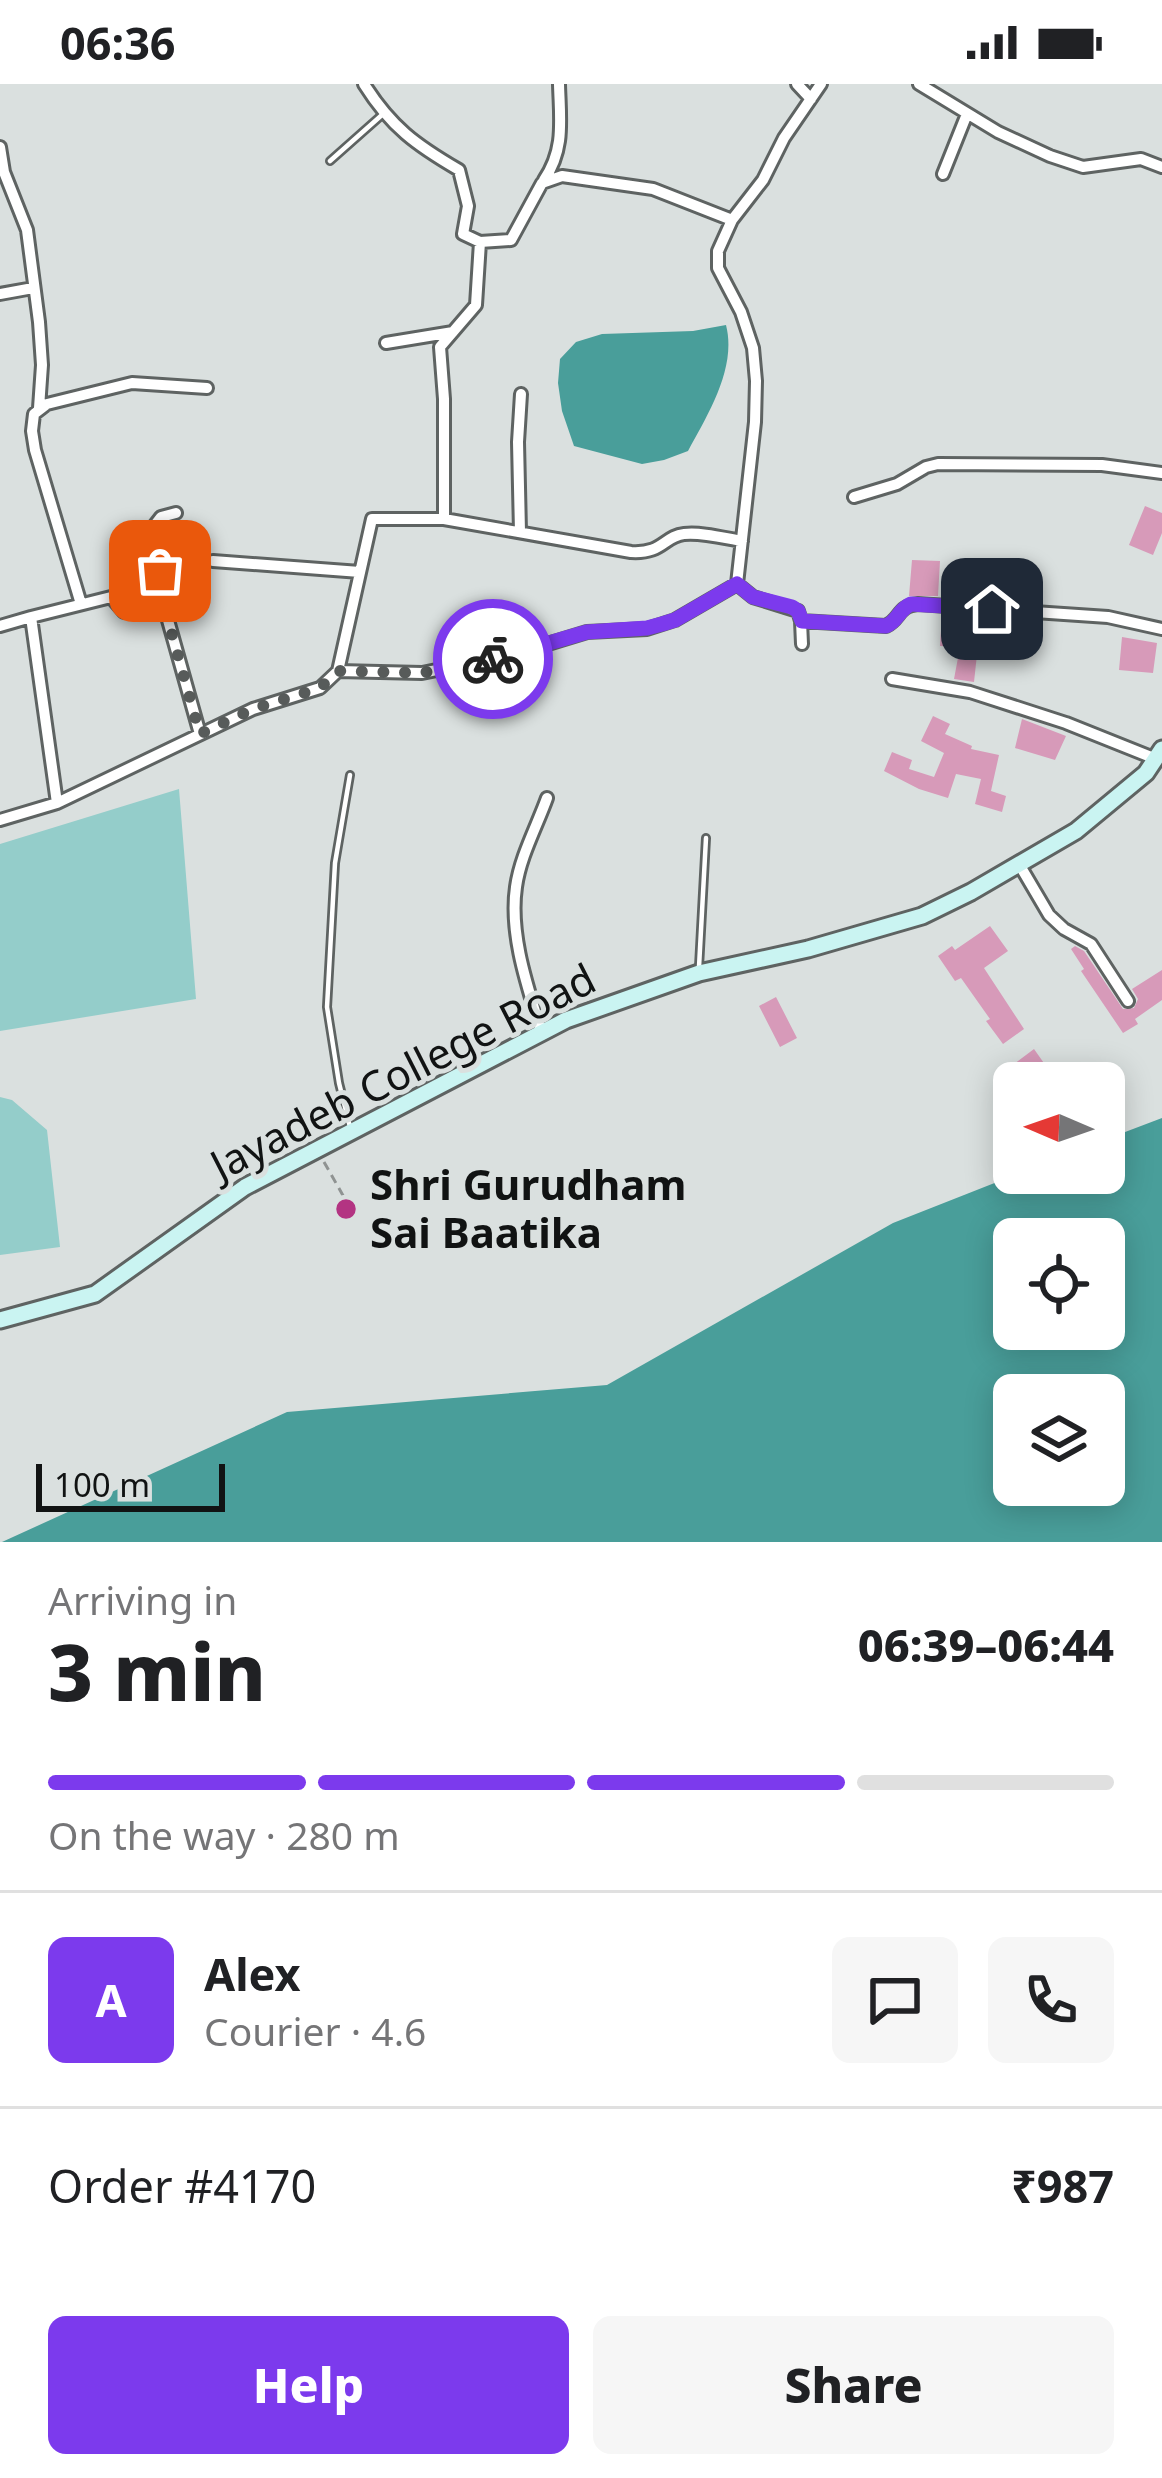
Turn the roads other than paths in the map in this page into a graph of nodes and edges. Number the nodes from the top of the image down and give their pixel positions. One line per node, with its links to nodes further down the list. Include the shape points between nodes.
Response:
1 (364, 84): 7 (street)
2 (559, 84): 13 (street, via 557,161)
3 (796, 84): 6 (street)
4 (821, 84): 6 (street)
5 (919, 84): 8 (street)
6 (811, 99): 14 (street)
7 (382, 114): 10 (lane); 15 (street, via 459,170 468,206 464,234)
8 (967, 114): 11 (street, via 1083,167 1141,160); 12 (street)
9 (0, 147): 16 (street, via 24,218)
10 (330, 161)
11 (1162, 167)
12 (943, 174)
13 (542, 183): 14 (street, via 562,176 653,189); 15 (street, via 511,240)
14 (732, 220): 28 (street, via 718,268 741,312 756,381)
15 (480, 242): 18 (street, via 476,305)
16 (33, 288): 17 (street); 22 (street)
17 (0, 294)
18 (453, 332): 19 (street); 26 (street, via 440,347)
19 (386, 343)
20 (207, 388): 22 (street, via 132,383)
21 (521, 394): 27 (street)
22 (39, 408): 32 (street, via 35,451)
23 (1162, 473): 24 (street, via 938,464)
24 (854, 497)
25 (176, 513): 33 (street, via 154,526)
26 (444, 519): 27 (street); 30 (street, via 372,519)
27 (520, 532): 28 (street, via 645,553 684,534)
28 (742, 541): 31 (street)
29 (214, 561): 30 (street)
30 (360, 572): 39 (street)
31 (737, 584): 35 (street, via 792,607); 39 (street, via 647,628 587,632 422,673)
32 (81, 604): 33 (street, via 111,597 124,612); 34 (street)
33 (164, 606): 41 (street)
34 (31, 617): 36 (street); 45 (street)
35 (802, 621): 37 (street, via 886,626 918,604); 38 (street)
36 (0, 626)
37 (1162, 628)
38 (802, 644)
39 (338, 671): 41 (street, via 320,688)
40 (892, 679): 42 (street, via 970,692)
41 (200, 734): 45 (street)
42 (1159, 754): 48 (street, Jayadeb College Road, via 1107,808)
43 (350, 776): 52 (lane, via 335,863 327,1007)
44 (547, 798): 51 (street, via 515,906)
45 (58, 803): 46 (street)
46 (0, 820)
47 (706, 838): 49 (lane)
48 (1019, 864): 49 (street, Jayadeb College Road, via 922,916); 50 (street, via 1049,915 1091,944)
49 (699, 973): 51 (street, Jayadeb College Road)
50 (1128, 1001)
51 (542, 1034): 52 (street, Jayadeb College Road)
52 (352, 1132): 53 (street, Jayadeb College Road, via 245,1187 95,1294)
53 (0, 1320)

